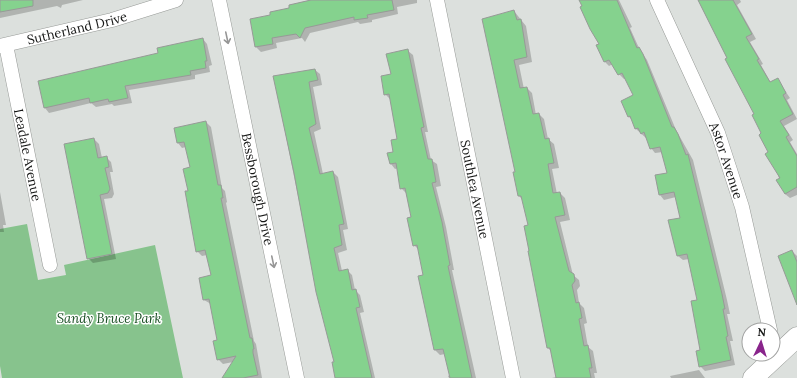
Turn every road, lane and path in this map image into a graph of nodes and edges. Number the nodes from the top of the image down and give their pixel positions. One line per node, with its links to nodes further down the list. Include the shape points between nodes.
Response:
1 (176, 0): 5 (street, Sutherland Drive, via 112,20)
2 (220, 0): 11 (street, Bessborough Drive, one-way to 11)
3 (437, 0): 12 (street, Southlea Avenue)
4 (657, 0): 7 (street, Astor Avenue, via 718,133 742,207)
5 (3, 45): 6 (street, Leadale Avenue)
6 (50, 265)
7 (768, 322)
8 (797, 337): 9 (street)
9 (781, 345)
10 (765, 362): 13 (street)
11 (297, 378)
12 (513, 378)
13 (753, 378)

